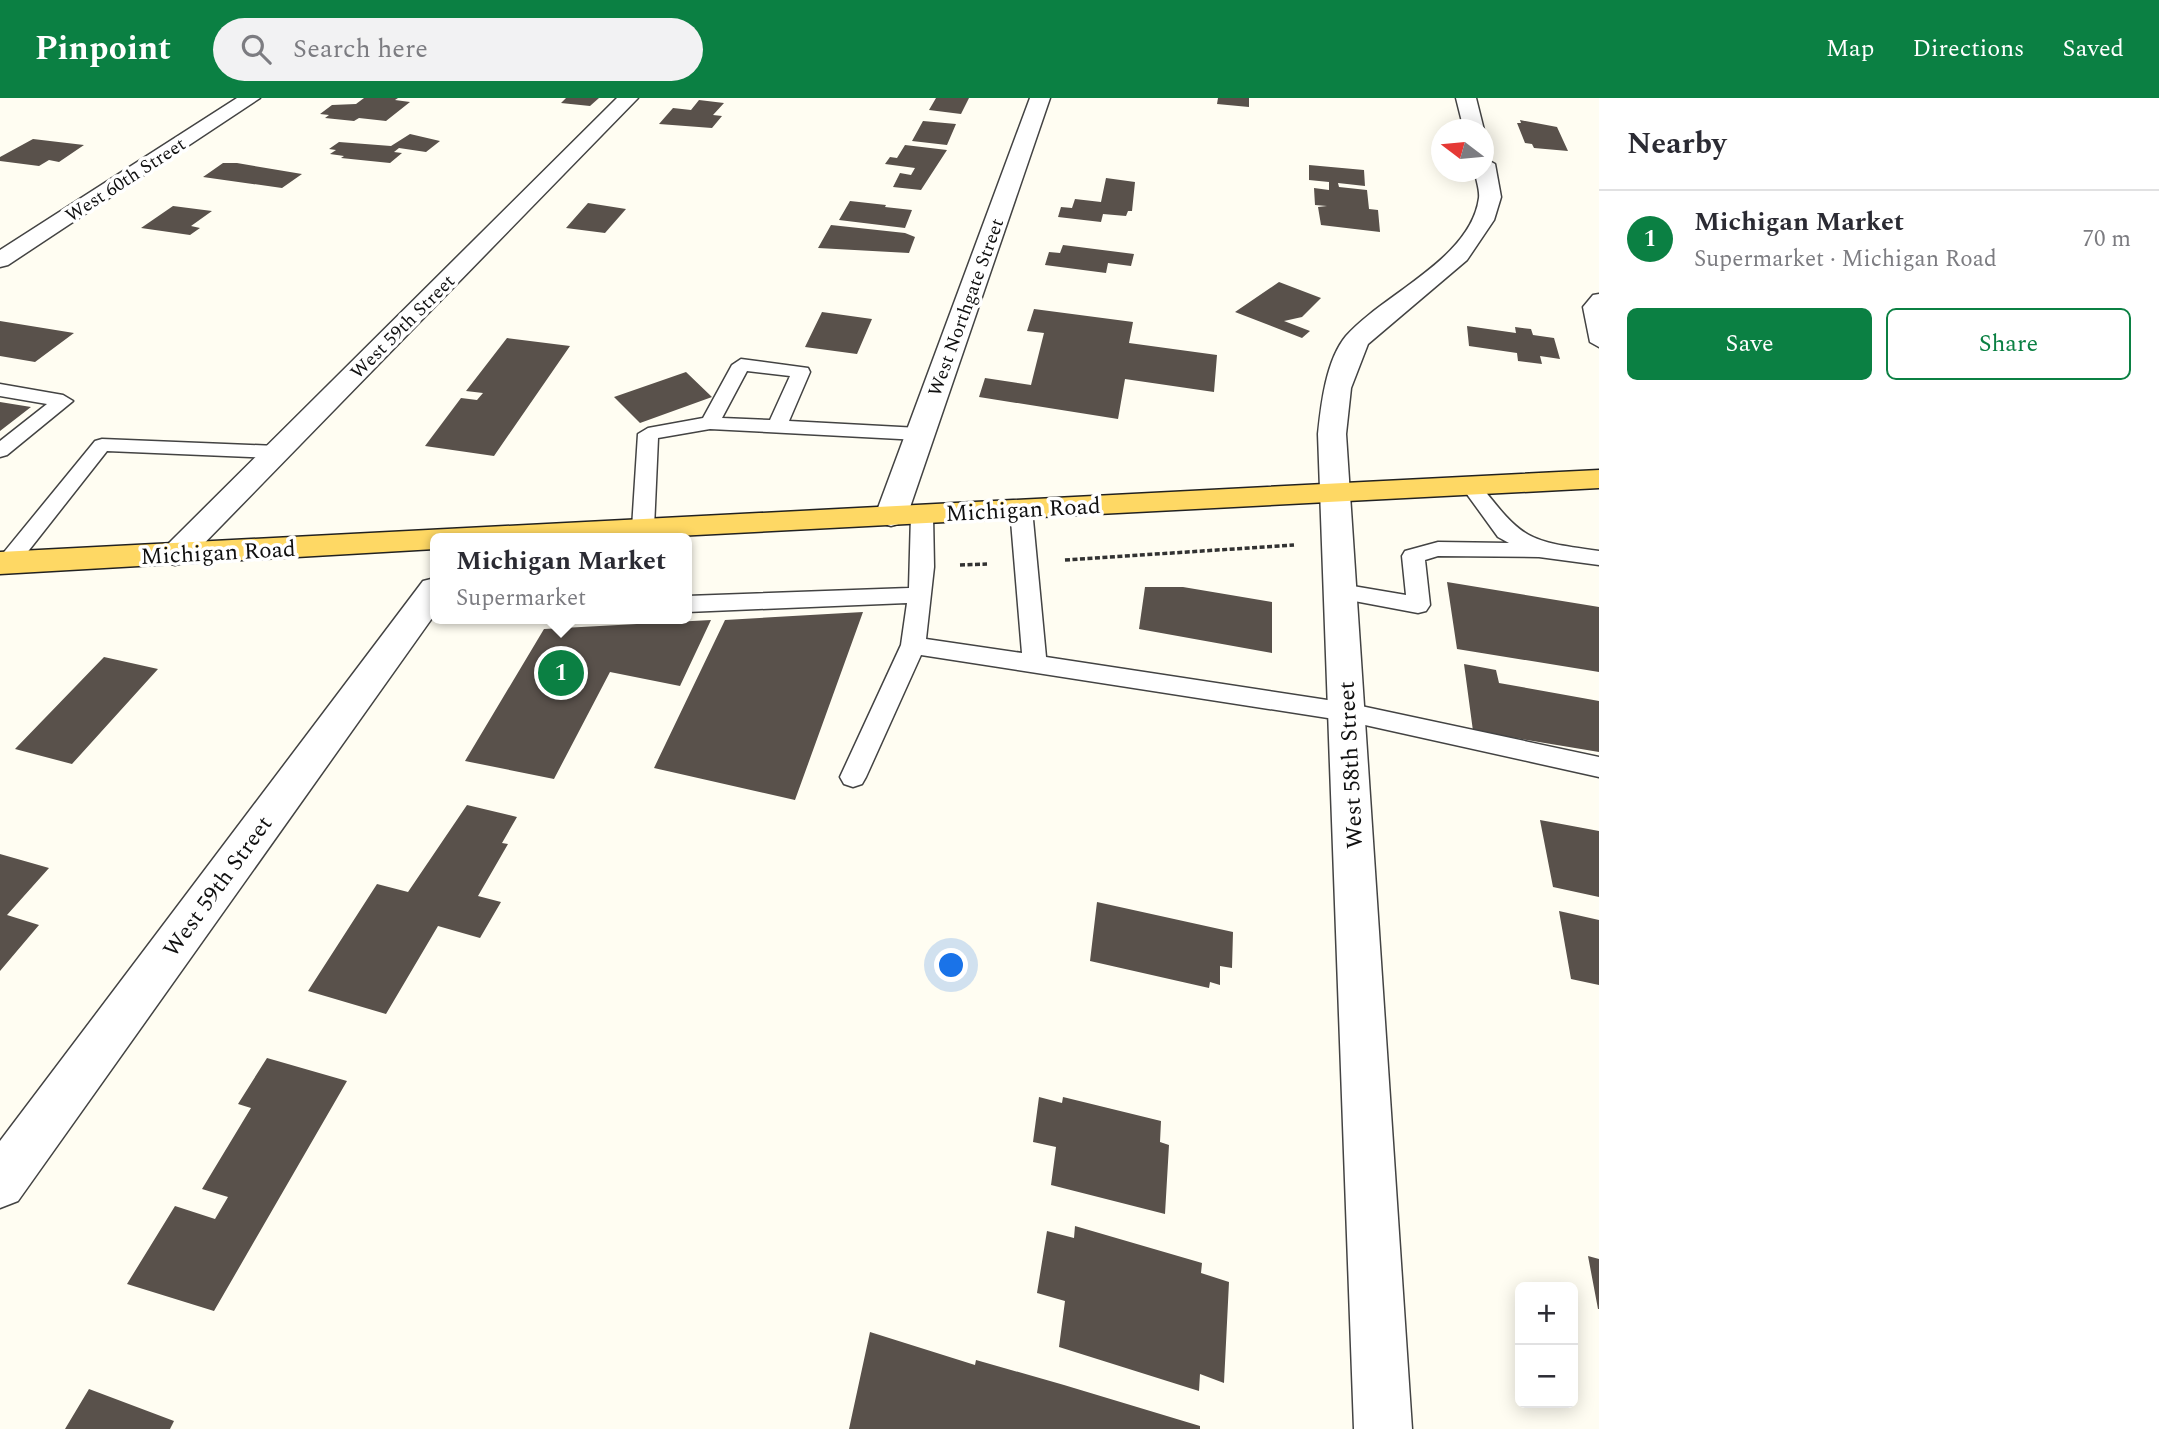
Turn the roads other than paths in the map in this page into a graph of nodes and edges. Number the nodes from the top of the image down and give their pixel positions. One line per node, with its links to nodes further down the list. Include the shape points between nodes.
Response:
1 (250, 98): 7 (street, West 60th Street)
2 (628, 98): 15 (street, West 59th Street)
3 (1040, 98): 13 (street, West Northgate Street)
4 (1466, 98): 5 (street)
5 (1471, 119)
6 (1488, 182): 18 (street, West 58th Street, via 1488,209 1459,255 1356,341 1335,396)
7 (0, 260)
8 (1599, 299): 9 (lane, via 1592,307)
9 (1599, 342)
10 (0, 390): 14 (lane, via 63,401)
11 (710, 423): 12 (lane); 12 (lane, via 741,365 801,372); 22 (lane, via 648,434)
12 (777, 427): 13 (lane)
13 (919, 434): 21 (street, West Northgate Street)
14 (0, 452)
15 (277, 452): 26 (street, West 59th Street); 28 (lane, via 102,445)
16 (1599, 479): 17 (main road, Michigan Road)
17 (1471, 485): 18 (main road, Michigan Road); 25 (lane, via 1506,532)
18 (1336, 492): 19 (main road, Michigan Road); 29 (street, West 58th Street)
19 (1021, 509): 20 (main road, Michigan Road); 34 (lane)
20 (922, 515): 21 (main road, Michigan Road); 30 (lane)
21 (891, 516): 22 (main road, Michigan Road)
22 (642, 528): 23 (main road, Michigan Road)
23 (554, 533)
24 (430, 539): 26 (main road, Michigan Road)
25 (1539, 550): 27 (lane); 29 (lane, via 1438,549 1413,556 1418,605)
26 (175, 555): 28 (main road, Michigan Road)
27 (1599, 558)
28 (4, 563)
29 (1341, 592): 35 (street, West 58th Street)
30 (919, 595): 32 (lane); 33 (lane)
31 (430, 596): 38 (street, West 59th Street)
32 (692, 604)
33 (913, 645): 34 (lane); 37 (lane)
34 (1035, 664): 35 (lane)
35 (1347, 712): 36 (lane); 39 (street, West 58th Street)
36 (1599, 767)
37 (853, 777)
38 (0, 1183)
39 (1383, 1429)

